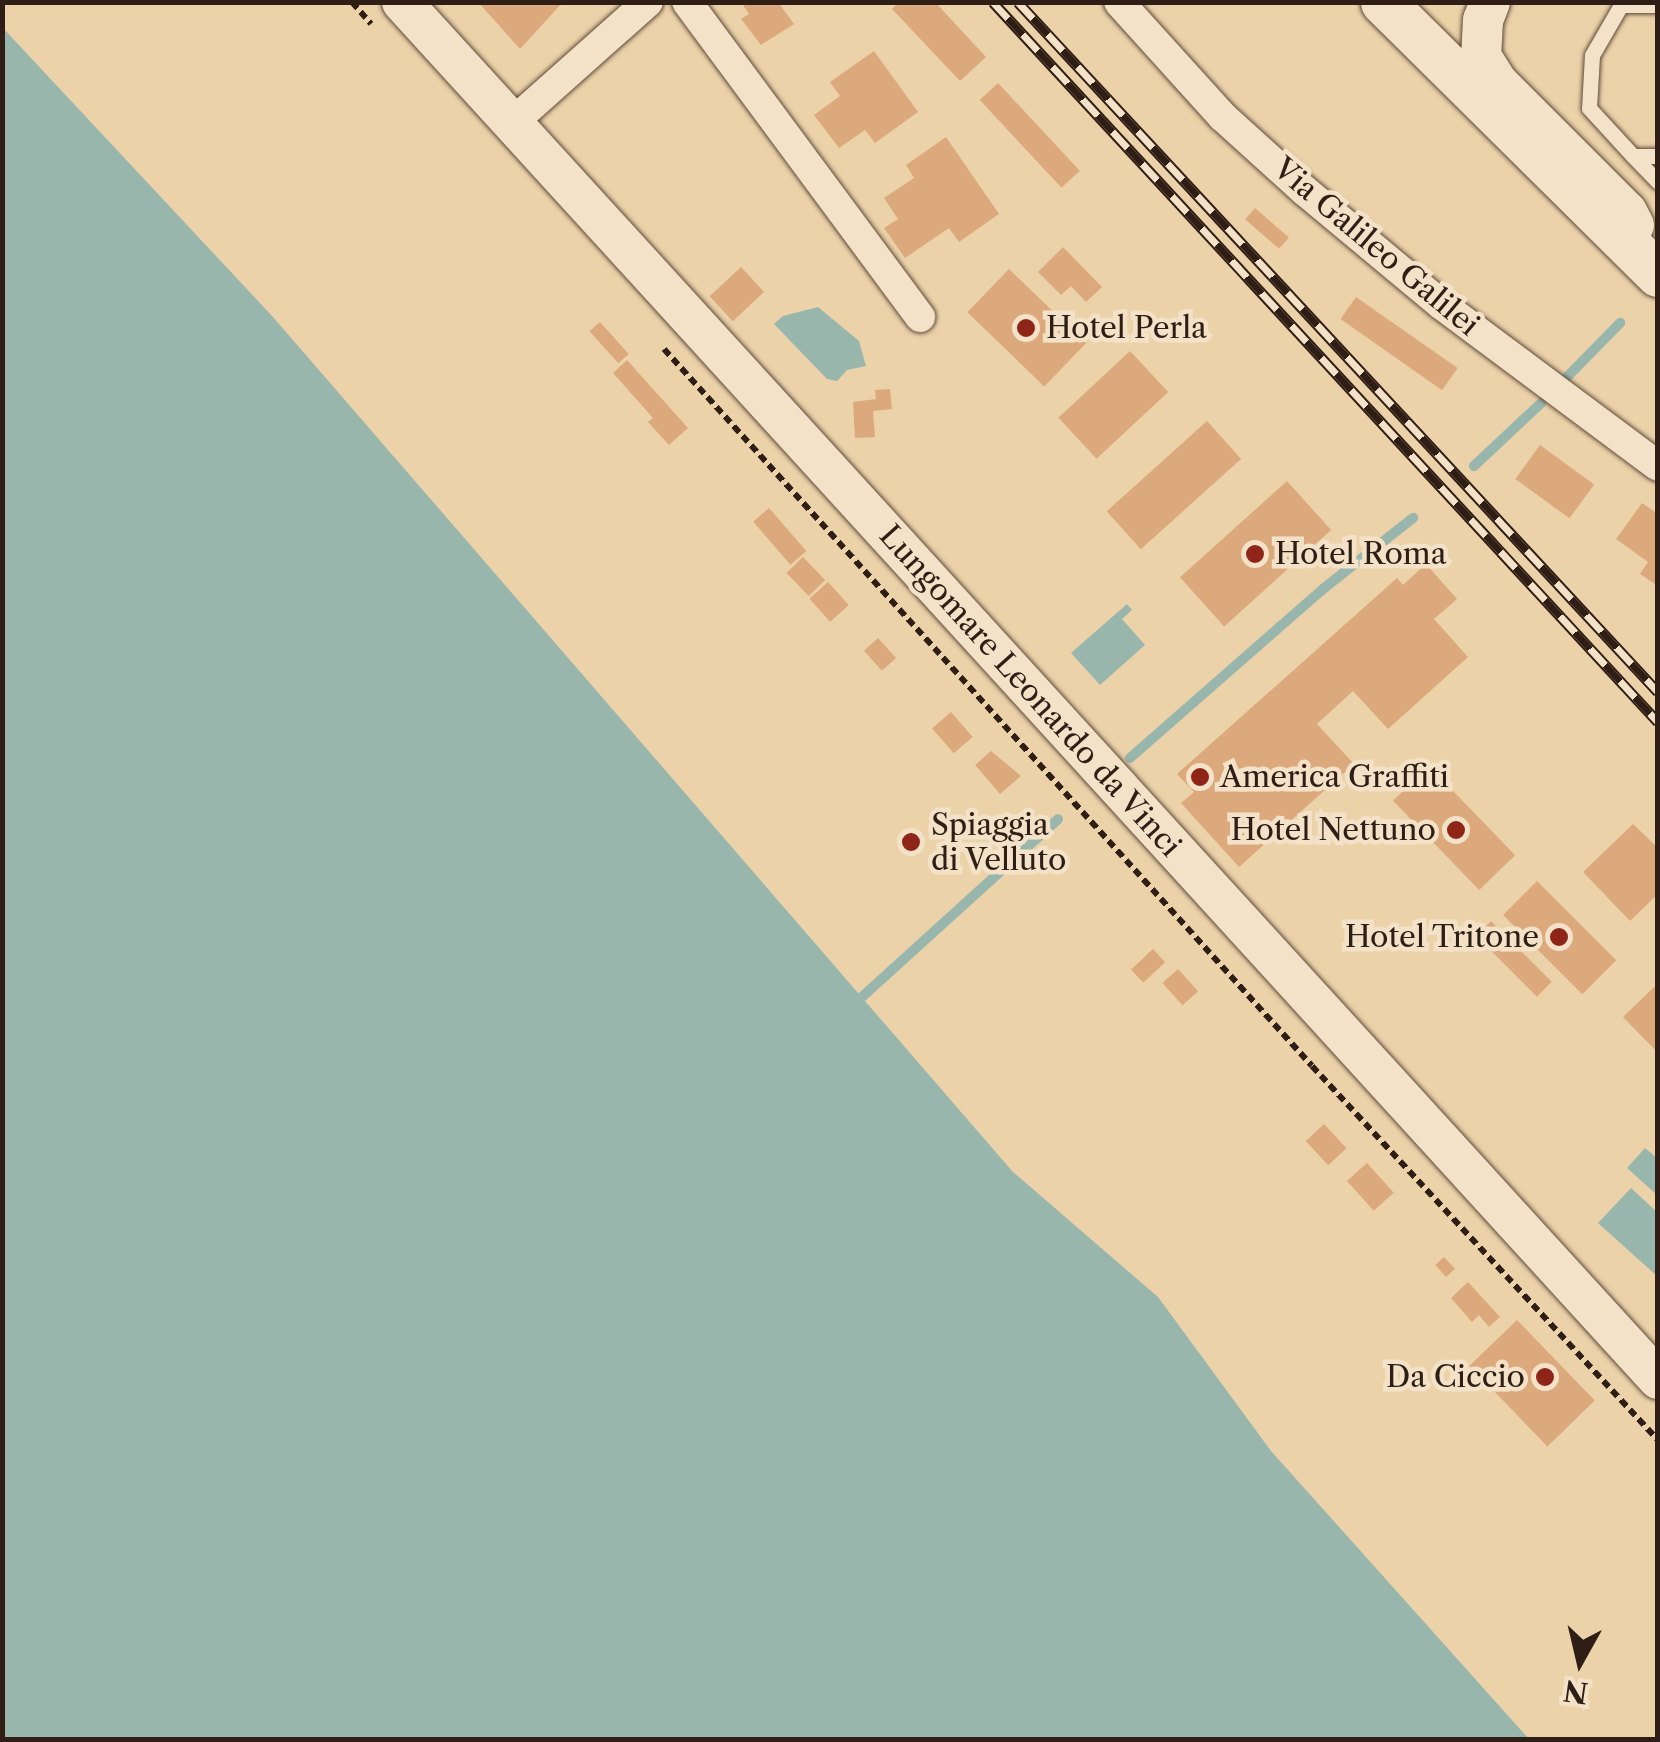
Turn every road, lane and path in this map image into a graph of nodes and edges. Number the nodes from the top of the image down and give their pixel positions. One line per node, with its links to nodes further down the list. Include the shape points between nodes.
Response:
1 (352, 2): 8 (path)
2 (648, 2): 9 (street)
3 (687, 2): 14 (street)
4 (1119, 2): 16 (street, Via Galileo Galilei, via 1222,118 1304,191 1442,305)
5 (1383, 2): 13 (main road)
6 (1490, 2): 13 (street, via 1481,56 1498,84 1627,212)
7 (1658, 5): 10 (lane, via 1620,5 1592,55 1589,108)
8 (390, 17): 9 (street, Lungomare Leonardo da Vinci)
9 (512, 123): 17 (street, Lungomare Leonardo da Vinci)
10 (1633, 156): 11 (lane); 12 (lane)
11 (1658, 156)
12 (1658, 182)
13 (1658, 271)
14 (920, 317)
15 (651, 334): 18 (path)
16 (1658, 466)
17 (1658, 1380)
18 (1658, 1440)

